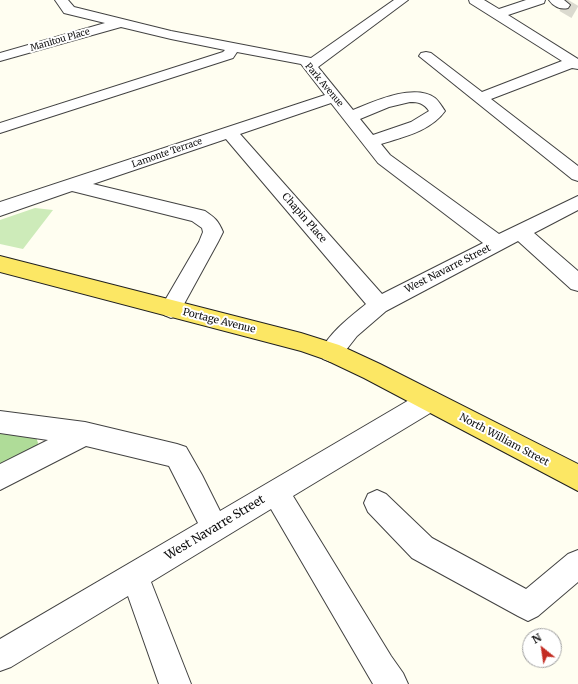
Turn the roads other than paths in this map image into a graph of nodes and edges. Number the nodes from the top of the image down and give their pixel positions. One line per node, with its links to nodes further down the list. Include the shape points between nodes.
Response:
1 (61, 0): 6 (street, Park Avenue, via 68,10)
2 (402, 0): 11 (street)
3 (476, 0): 5 (street)
4 (539, 0): 5 (street)
5 (498, 14): 10 (street)
6 (121, 23): 7 (street, Park Avenue); 9 (street, Manitou Place)
7 (234, 47): 11 (street, Park Avenue, via 306,61); 15 (street, via 228,55)
8 (426, 56): 13 (street)
9 (0, 57)
10 (576, 64): 13 (street)
11 (310, 66): 12 (street, Park Avenue)
12 (334, 97): 14 (street, Park Avenue); 16 (street, Lamonte Terrace)
13 (480, 98): 18 (street)
14 (350, 117): 17 (street, Park Avenue); 17 (street, via 406,96 421,98 435,106 434,116)
15 (0, 128)
16 (229, 132): 19 (street, Lamonte Terrace); 26 (street, Chapin Place)
17 (371, 141): 23 (street, Park Avenue, via 384,159)
18 (578, 174)
19 (72, 185): 21 (street, Lamonte Terrace); 27 (street, via 198,216 210,224 213,232 208,243)
20 (578, 202): 22 (street, West Navarre Street)
21 (0, 209)
22 (520, 232): 23 (street, West Navarre Street); 25 (street)
23 (497, 243): 26 (street, West Navarre Street)
24 (0, 264): 27 (main road, Portage Avenue)
25 (578, 283)
26 (379, 305): 28 (street, West Navarre Street, via 349,330)
27 (171, 309): 28 (main road, Portage Avenue)
28 (331, 352): 29 (main road, Portage Avenue)
29 (429, 401): 33 (main road, North William Street); 34 (street, West Navarre Street)
30 (0, 422): 31 (street)
31 (85, 434): 32 (street); 36 (street, via 177,456)
32 (0, 477)
33 (578, 478)
34 (276, 492): 36 (street, West Navarre Street); 41 (street)
35 (377, 503): 37 (street, via 422,548 528,606)
36 (214, 528): 38 (street, West Navarre Street)
37 (578, 564)
38 (135, 576): 39 (street, West Navarre Street); 40 (street)
39 (0, 656)
40 (175, 684)
41 (392, 684)

